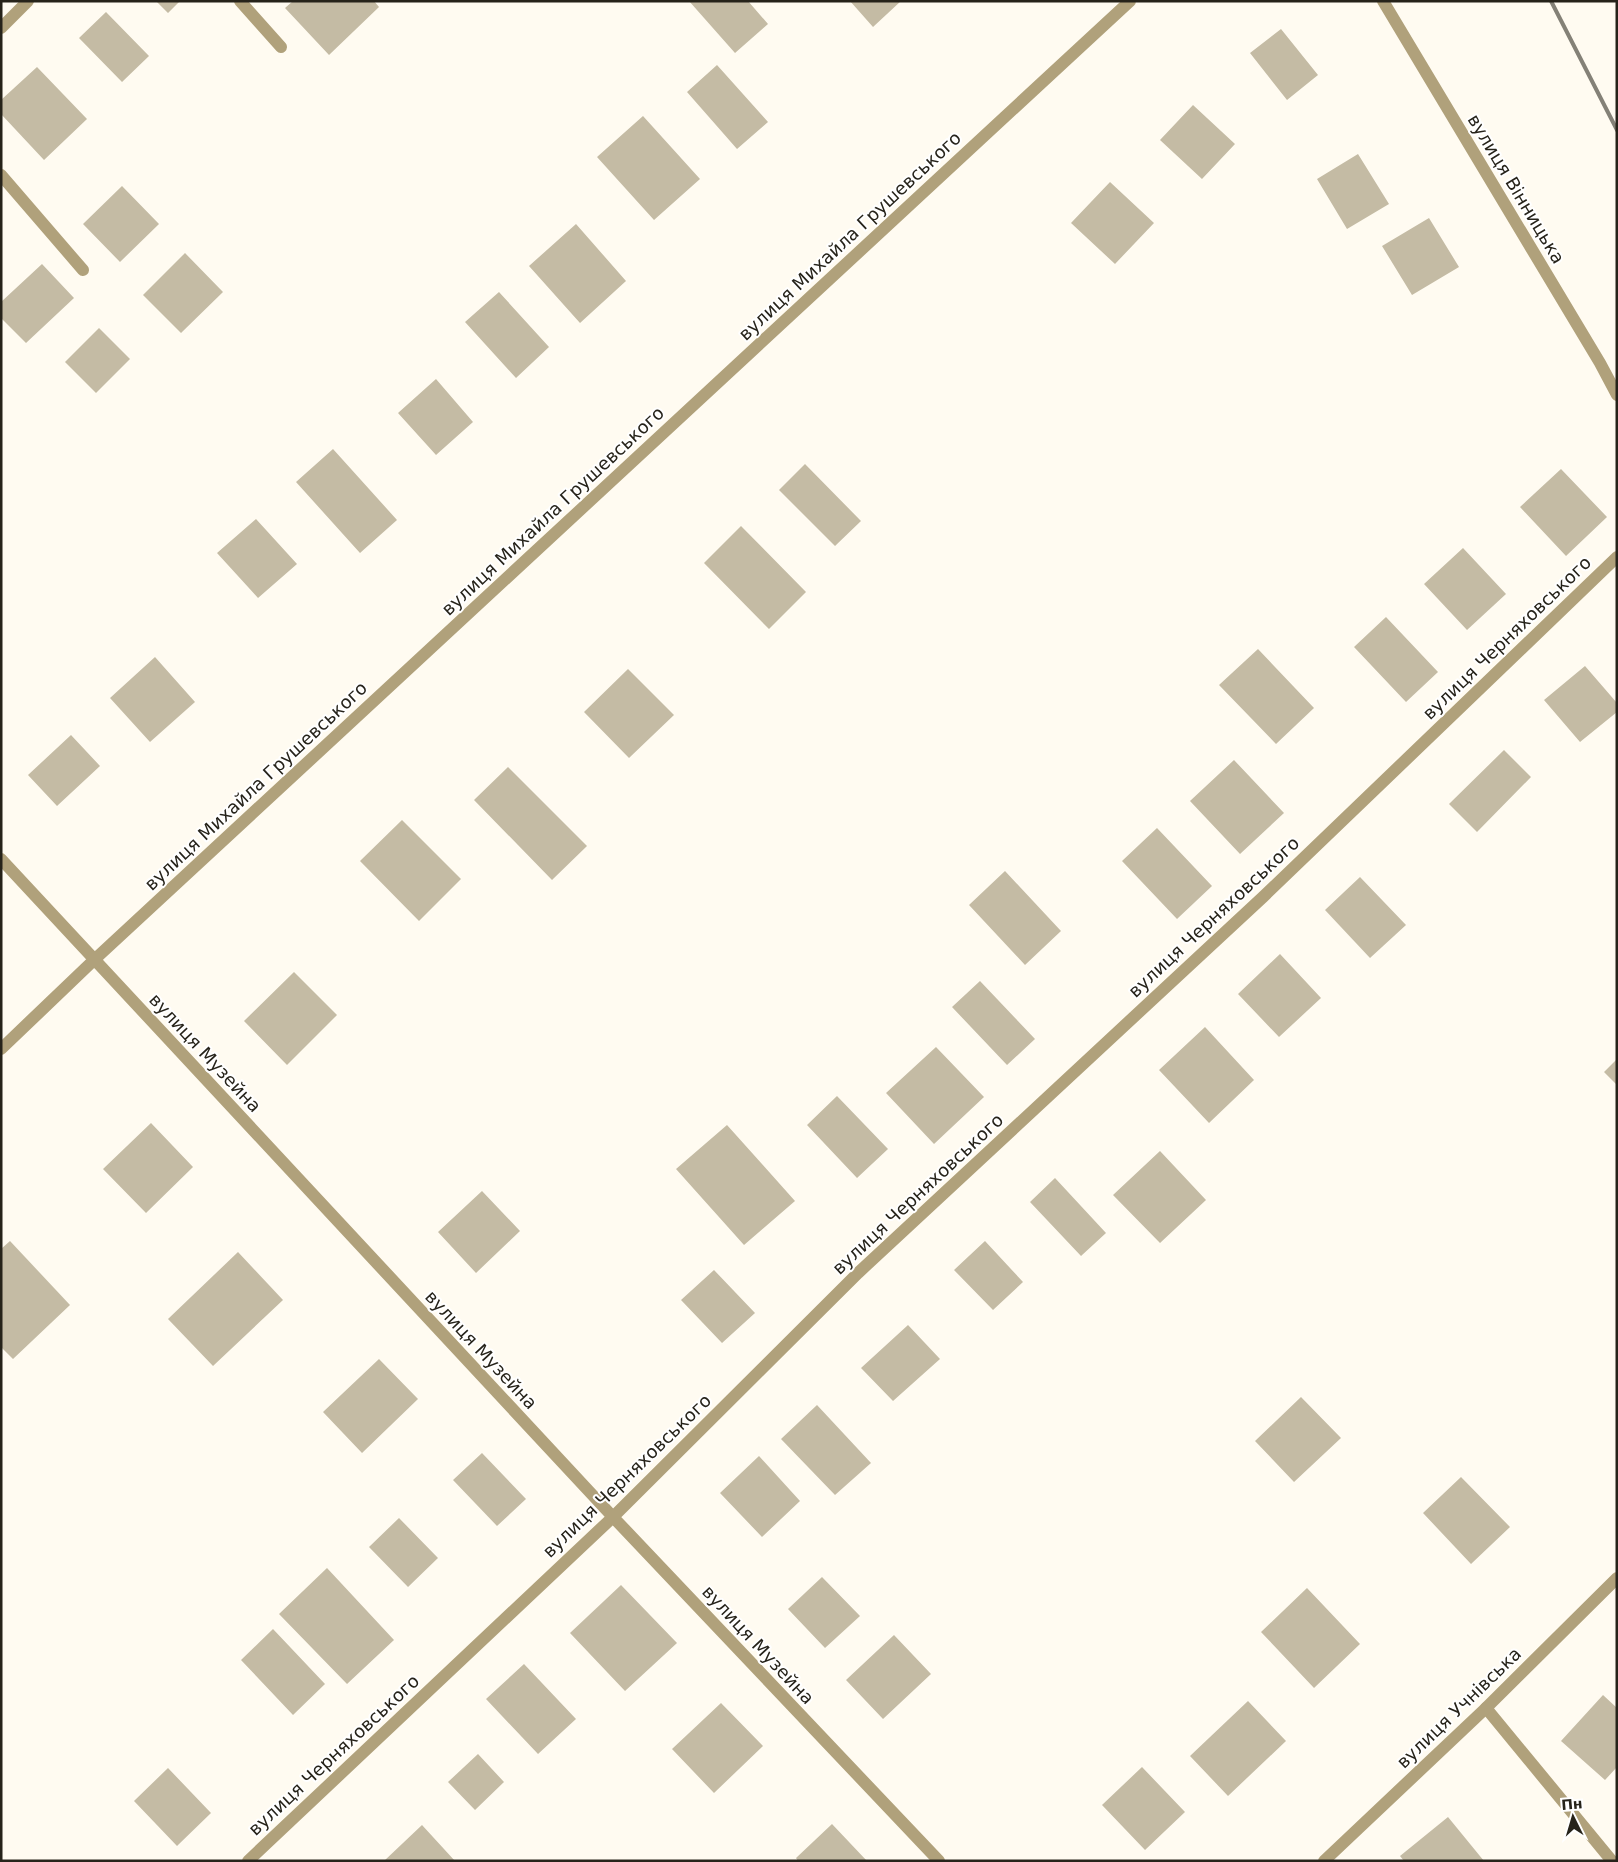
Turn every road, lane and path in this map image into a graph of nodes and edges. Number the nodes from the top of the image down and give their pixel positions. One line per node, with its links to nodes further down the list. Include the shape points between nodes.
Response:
1 (28, 1): 5 (street)
2 (240, 1): 6 (street)
3 (1130, 1): 12 (street, вулиця Михайла Грушевського)
4 (1384, 1): 9 (street, вулиця Вінницька)
5 (1, 28)
6 (281, 47)
7 (1, 175): 8 (street)
8 (83, 270)
9 (1617, 395)
10 (1617, 557): 14 (street, вулиця Черняховського, via 1263,897 858,1273)
11 (1, 859): 12 (street, вулиця Музейна)
12 (94, 960): 13 (street, вулиця Михайла Грушевського); 14 (street, вулиця Музейна)
13 (1, 1049)
14 (613, 1516): 17 (street, вулиця Черняховського); 18 (street, вулиця Музейна)
15 (1617, 1578): 16 (street, вулиця Учнівська)
16 (1486, 1708): 19 (street, вулиця Учнівська); 20 (street)
17 (248, 1861)
18 (939, 1861)
19 (1324, 1861)
20 (1612, 1861)

